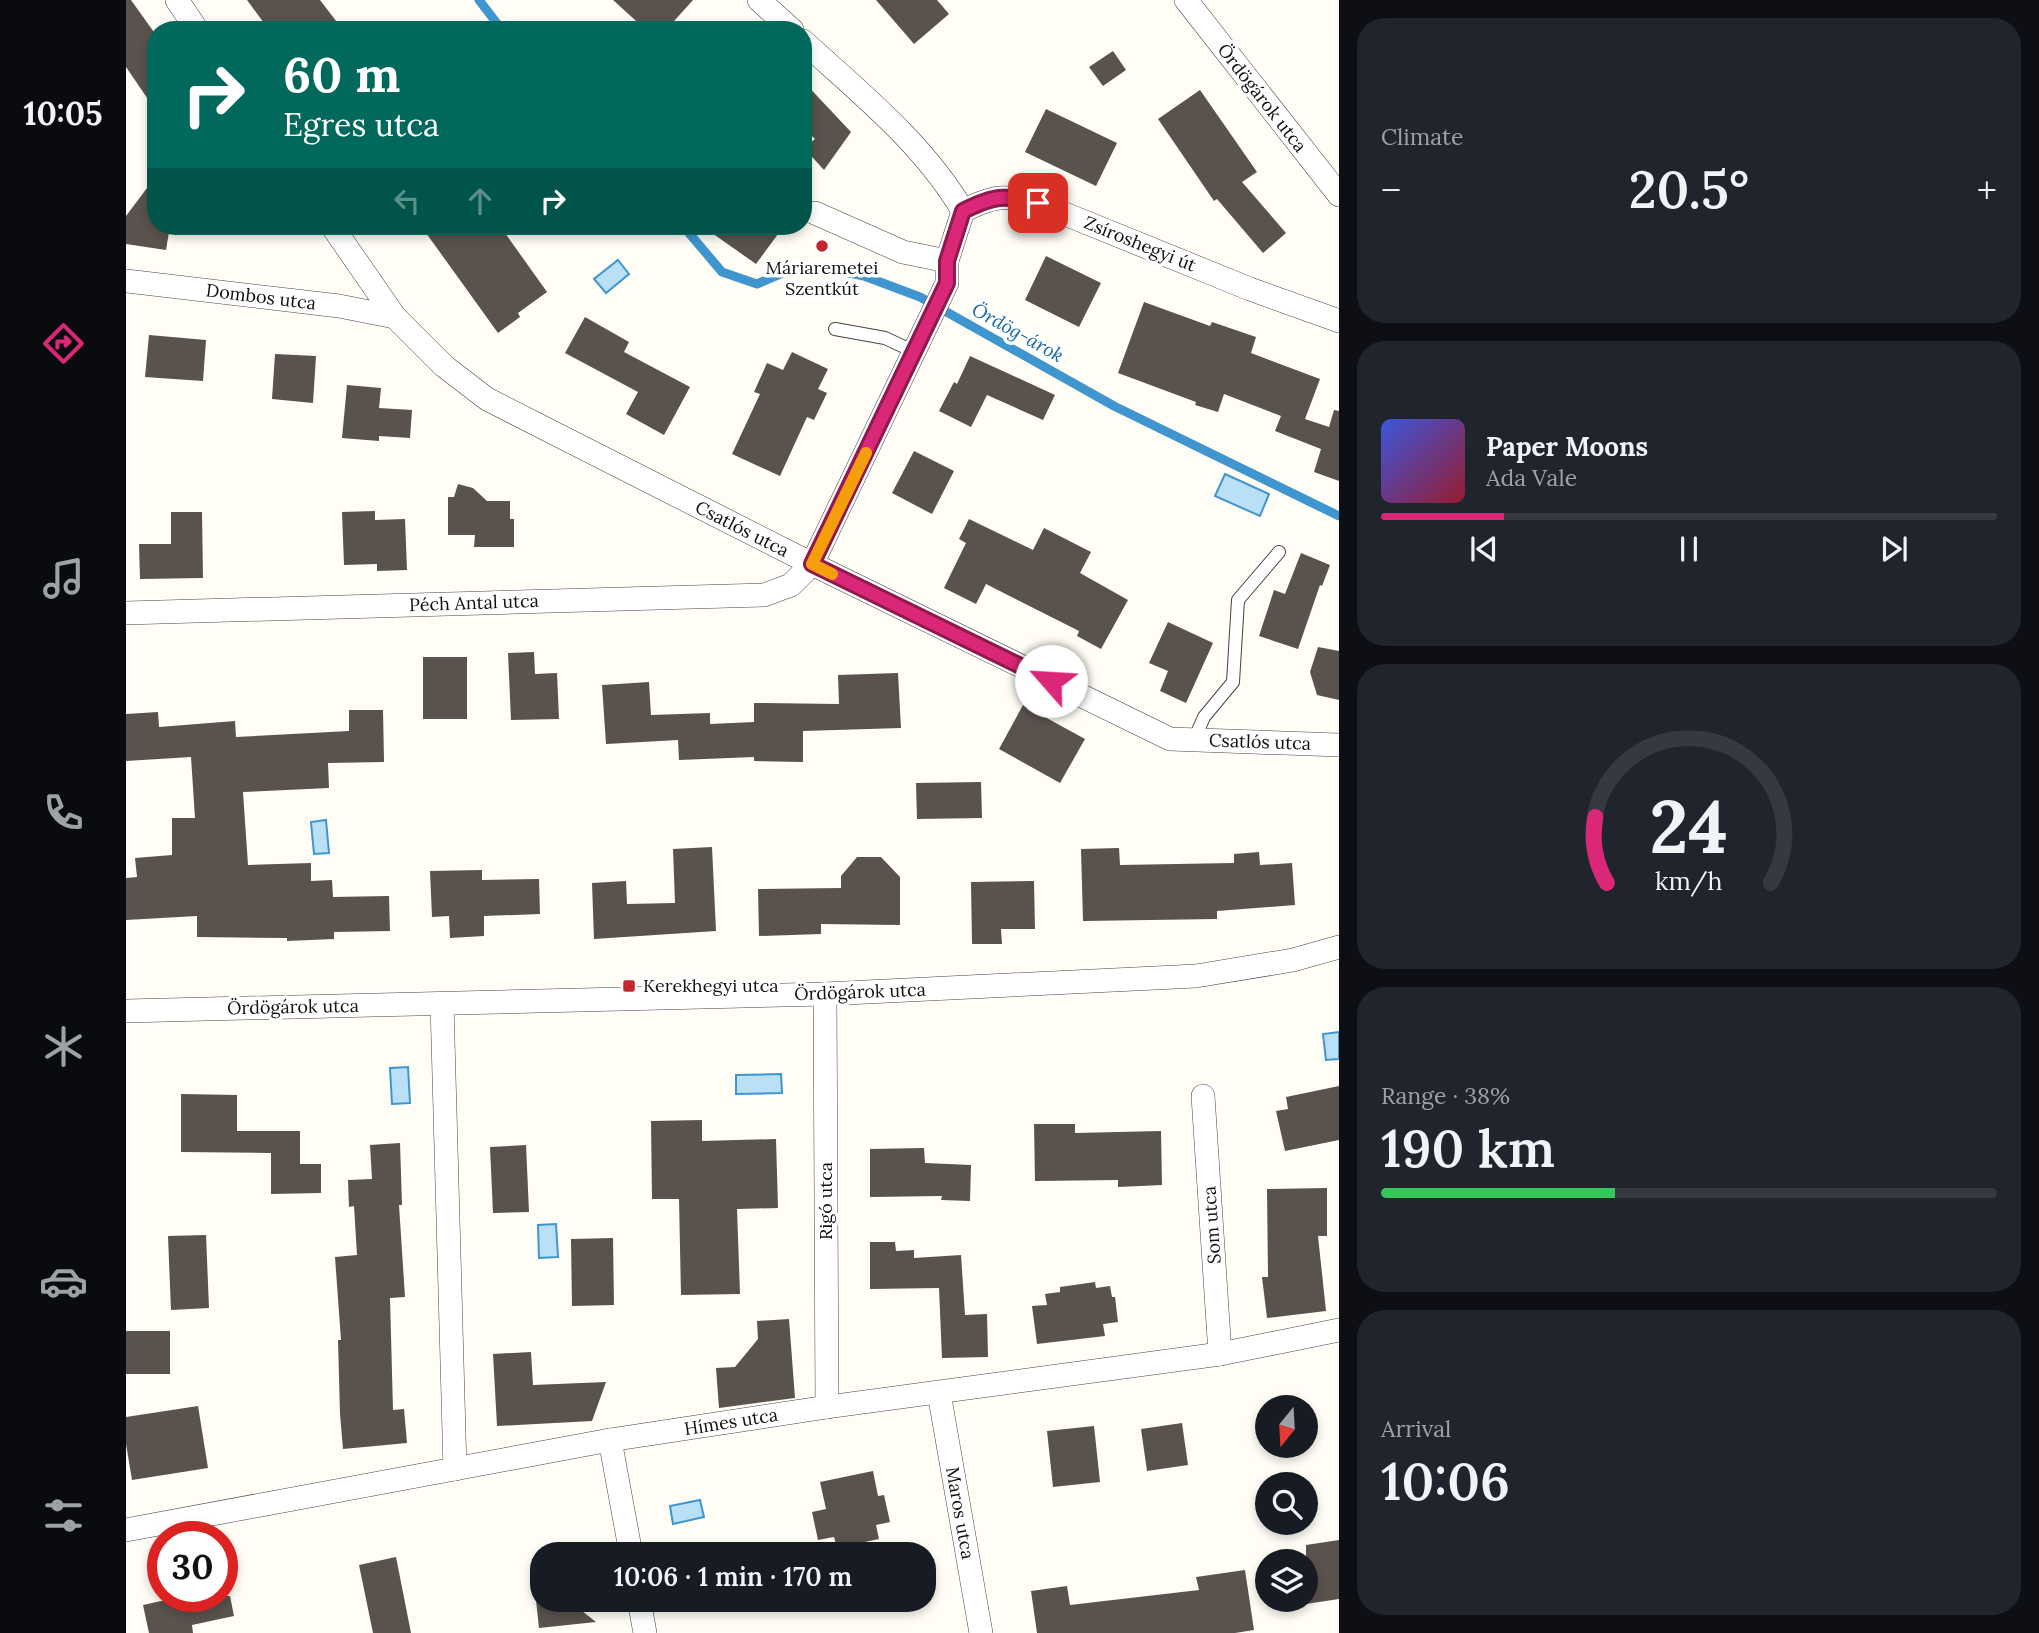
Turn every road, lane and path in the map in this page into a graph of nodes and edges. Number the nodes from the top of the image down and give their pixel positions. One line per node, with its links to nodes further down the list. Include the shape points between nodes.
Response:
1 (177, 0): 4 (street)
2 (759, 0): 5 (street)
3 (1186, 0): 7 (street, Ördögárok utca)
4 (191, 21)
5 (782, 21)
6 (812, 48): 8 (street, via 918,148)
7 (1339, 195)
8 (963, 211): 11 (street); 14 (street, Zsíroshegyi út, via 988,199 1011,197 1038,203)
9 (815, 213): 11 (street)
10 (338, 235): 13 (street, Csatlós utca)
11 (947, 272): 16 (street)
12 (126, 281): 13 (street, Dombos utca)
13 (395, 317): 18 (street, Csatlós utca, via 444,366 486,399)
14 (1339, 321)
15 (835, 329): 16 (lane)
16 (919, 343): 18 (street)
17 (1279, 552): 20 (lane, via 1238,600 1233,682 1204,716)
18 (812, 564): 19 (street, Péch Antal utca, via 791,585 764,595); 20 (street, Csatlós utca, via 1170,739)
19 (126, 613)
20 (1194, 740): 21 (street, Csatlós utca)
21 (1339, 745)
22 (1339, 947): 23 (street, Ördögárok utca, via 1293,960 1196,976)
23 (825, 994): 24 (street, Ördögárok utca); 30 (street, Rigó utca)
24 (442, 1004): 25 (street, Ördögárok utca); 32 (street)
25 (126, 1011)
26 (1203, 1096): 28 (street, Som utca)
27 (1339, 1330): 28 (street, Hímes utca)
28 (1220, 1354): 29 (street, Hímes utca)
29 (939, 1393): 30 (street, Hímes utca); 37 (street, Maros utca)
30 (827, 1408): 31 (street, Hímes utca)
31 (610, 1440): 32 (street, Hímes utca); 34 (street)
32 (455, 1469): 33 (street, Hímes utca)
33 (126, 1530)
34 (629, 1542)
35 (641, 1612): 36 (street)
36 (645, 1633)
37 (981, 1633)

